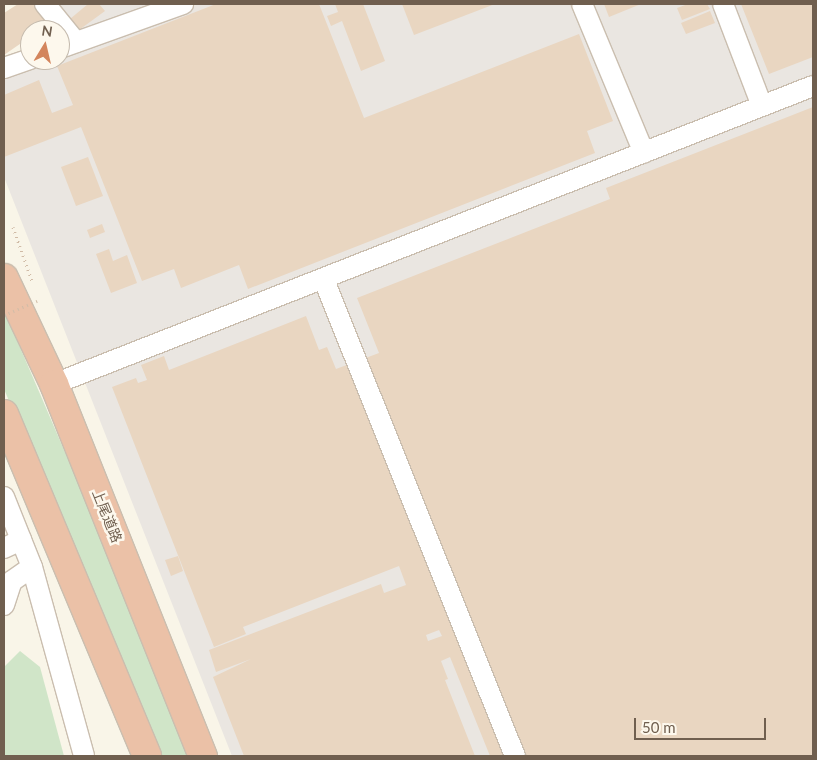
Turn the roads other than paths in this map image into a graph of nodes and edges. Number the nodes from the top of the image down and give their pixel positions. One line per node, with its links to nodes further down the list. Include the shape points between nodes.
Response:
1 (46, 4): 5 (street)
2 (183, 4): 6 (street)
3 (582, 4): 11 (street)
4 (723, 4): 10 (street)
5 (55, 20)
6 (70, 44)
7 (20, 62): 8 (street)
8 (4, 68)
9 (813, 86): 10 (street)
10 (762, 106): 11 (street)
11 (644, 153): 13 (street)
12 (4, 278): 14 (highway, 上尾道路)
13 (324, 280): 14 (street); 23 (street)
14 (54, 384): 22 (highway, 上尾道路)
15 (4, 414): 21 (highway)
16 (4, 497): 17 (street)
17 (12, 544): 18 (street)
18 (32, 567): 19 (street, via 12,581); 20 (street)
19 (4, 605)
20 (84, 756)
21 (147, 756)
22 (203, 756)
23 (515, 756)

